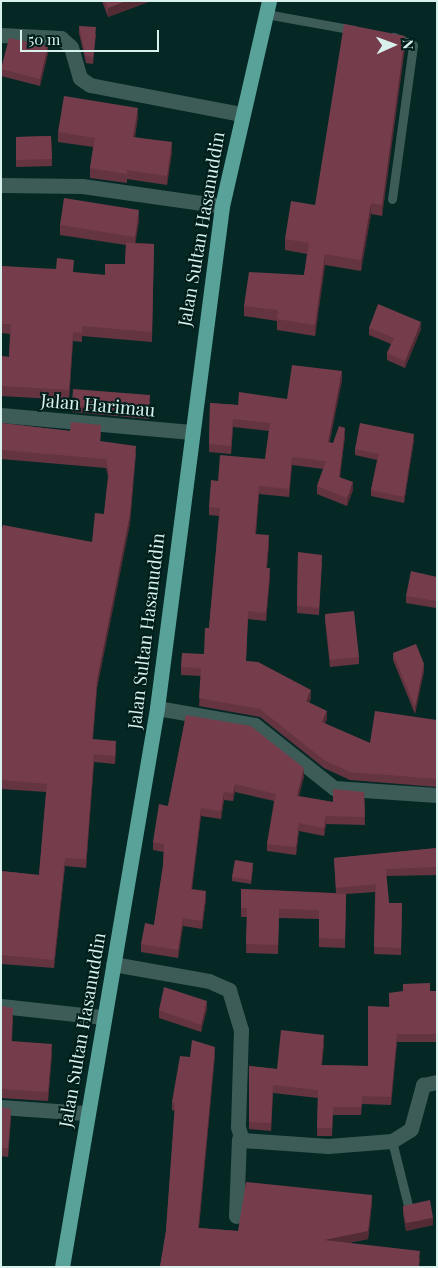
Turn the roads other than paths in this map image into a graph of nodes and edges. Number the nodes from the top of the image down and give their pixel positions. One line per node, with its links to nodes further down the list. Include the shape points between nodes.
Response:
1 (267, 8): 2 (lane); 5 (highway, Jalan Sultan Hasanuddin)
2 (362, 32)
3 (1, 35): 5 (street, via 61,38 71,47 80,78 90,85)
4 (381, 35): 7 (lane, via 413,45)
5 (240, 114): 8 (highway, Jalan Sultan Hasanuddin)
6 (1, 184): 8 (street, via 82,186)
7 (392, 199)
8 (222, 206): 10 (highway, Jalan Sultan Hasanuddin)
9 (1, 415): 10 (street, Jalan Harimau)
10 (191, 432): 11 (highway, Jalan Sultan Hasanuddin)
11 (157, 708): 12 (street, via 255,724 334,788); 13 (highway, Jalan Sultan Hasanuddin)
12 (437, 795)
13 (114, 964): 15 (highway, Jalan Sultan Hasanuddin); 19 (street, via 210,980 229,990 241,1030)
14 (1, 1006): 15 (street)
15 (103, 1017): 18 (highway, Jalan Sultan Hasanuddin)
16 (437, 1082): 20 (street, via 423,1085 411,1129)
17 (1, 1107): 18 (street)
18 (85, 1113): 23 (highway, Jalan Sultan Hasanuddin)
19 (239, 1139): 20 (street, via 328,1146); 22 (street)
20 (392, 1141): 21 (lane)
21 (408, 1204)
22 (236, 1216)
23 (62, 1267)

